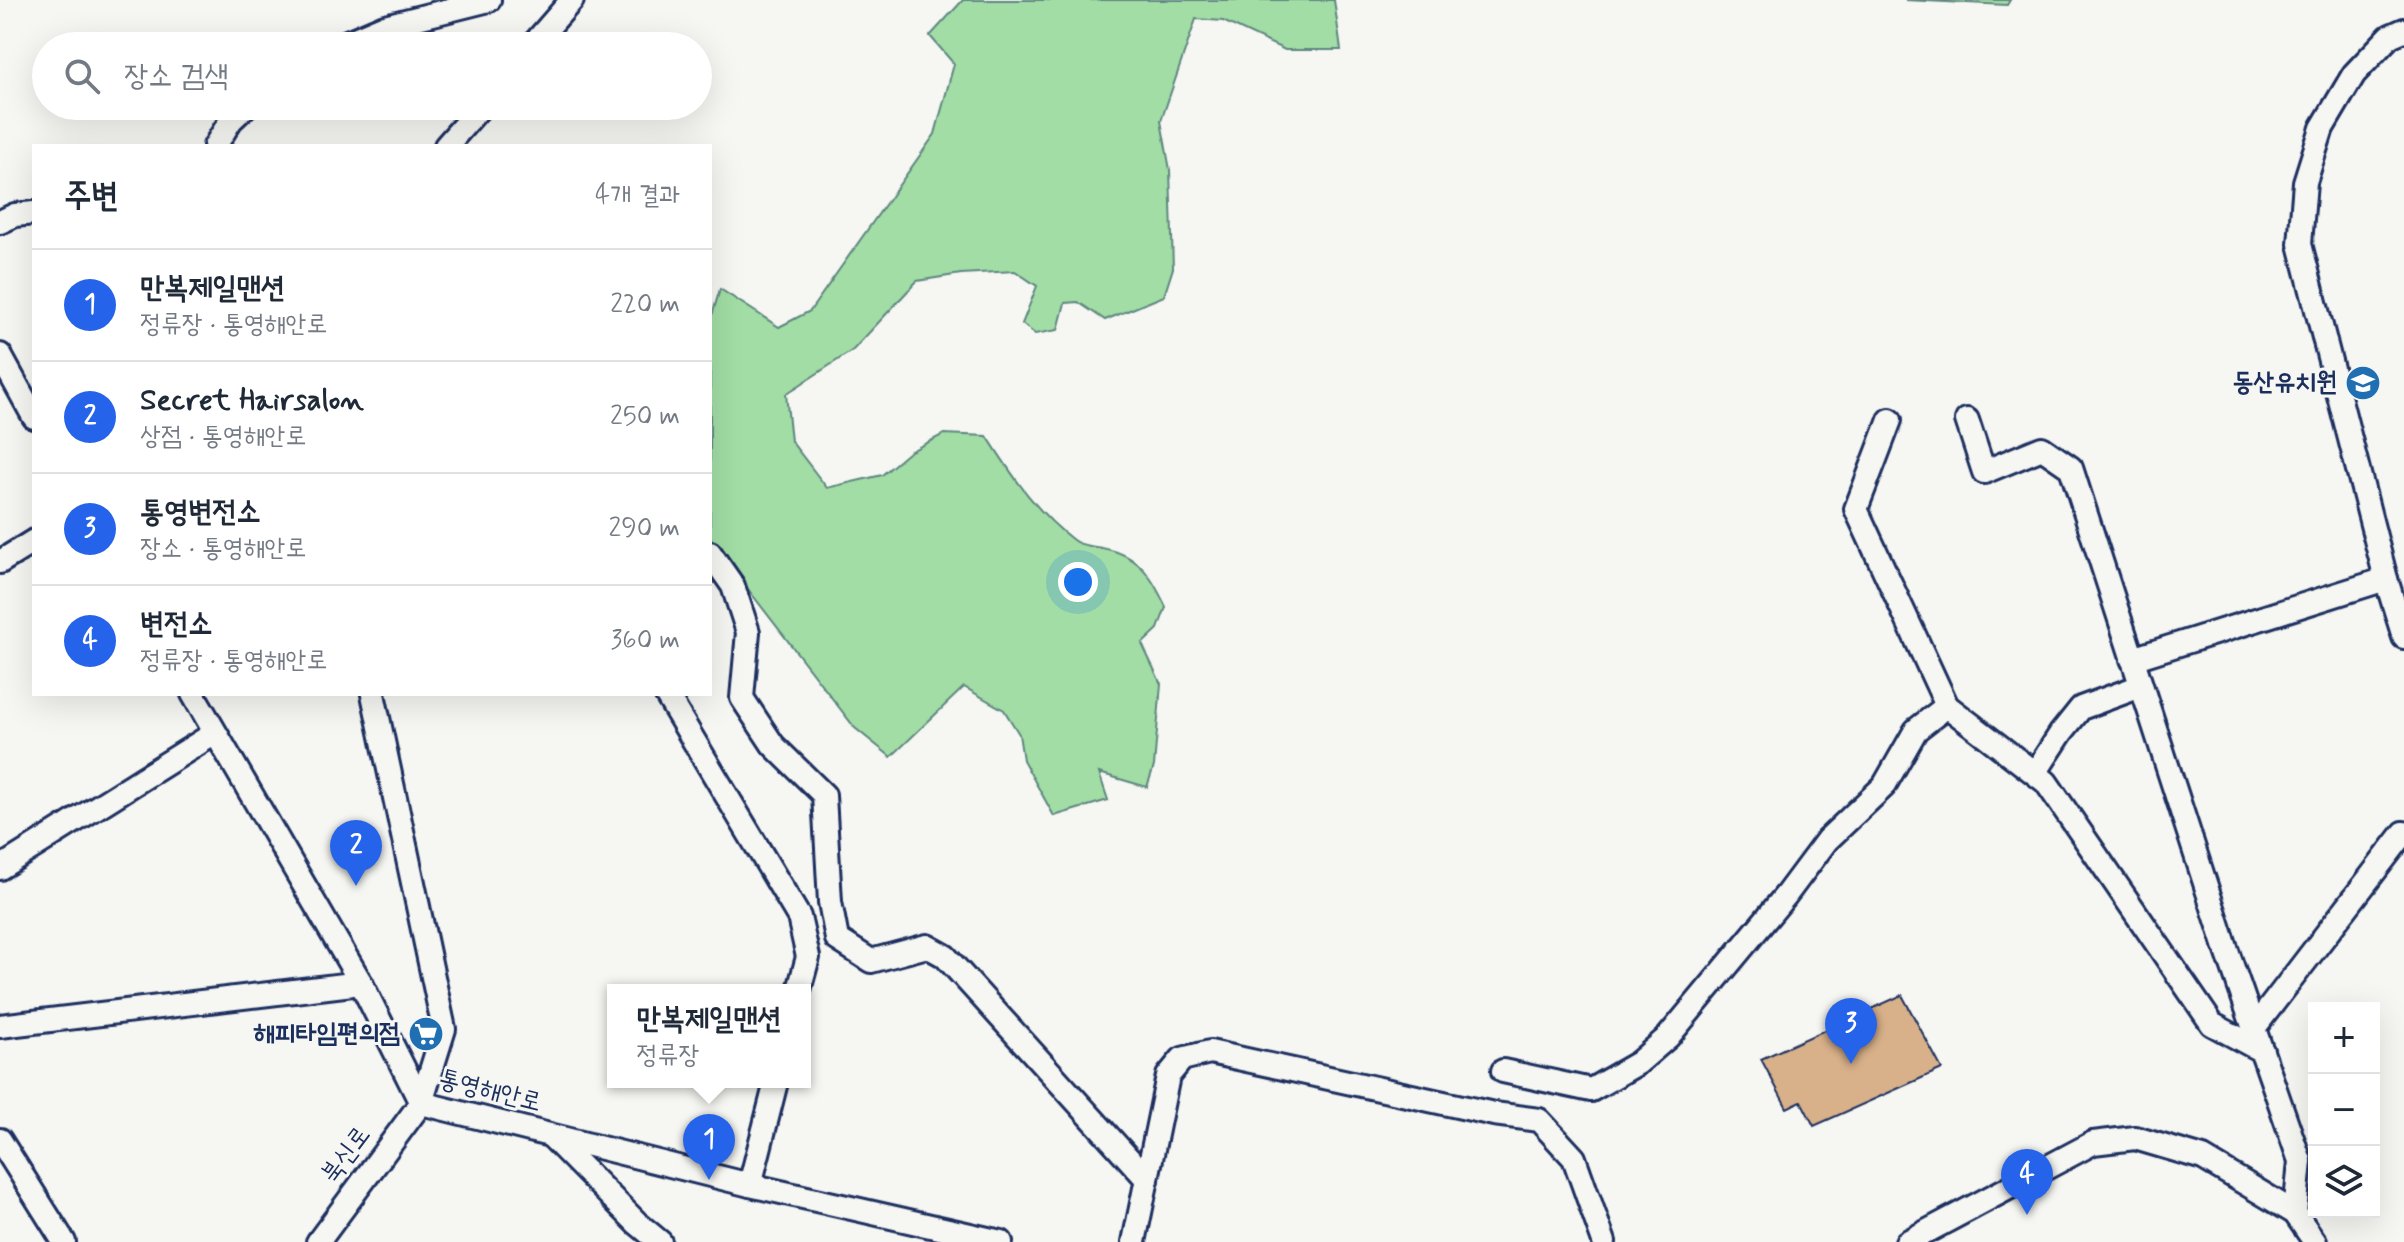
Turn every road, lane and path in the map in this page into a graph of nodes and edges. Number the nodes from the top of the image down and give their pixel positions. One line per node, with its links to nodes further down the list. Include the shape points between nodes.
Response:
1 (489, 0): 4 (street)
2 (572, 0): 5 (street)
3 (2404, 30): 19 (street, via 2390,36 2354,74 2322,128 2305,182 2300,244)
4 (371, 32)
5 (544, 32)
6 (231, 120): 8 (street)
7 (469, 120): 9 (street)
8 (216, 144)
9 (448, 144)
10 (32, 213): 11 (street)
11 (0, 222)
12 (0, 355): 13 (street)
13 (32, 413)
14 (1890, 420): 26 (street, via 1856,509)
15 (1967, 420): 21 (street, via 1984,472 2042,448 2071,468)
16 (32, 542): 18 (street)
17 (712, 556): 42 (street, via 733,586 748,632 742,698 773,745 824,795 837,939 871,961 927,946 945,956)
18 (0, 562)
19 (2386, 579): 20 (street); 21 (street)
20 (2404, 637)
21 (2132, 659): 22 (street)
22 (2141, 686): 28 (street, via 2081,708); 34 (street)
23 (194, 696): 27 (street, 통영해안로)
24 (373, 696): 38 (street, 북신로, via 444,1029)
25 (667, 696): 32 (street, via 799,917 808,957)
26 (1947, 706): 28 (street); 36 (street, via 1916,730 1884,786 1827,840 1668,1037 1638,1063 1591,1090)
27 (215, 733): 30 (street); 31 (street, 통영해안로)
28 (2035, 773): 35 (street, via 2212,1024)
29 (2404, 833): 34 (street)
30 (0, 868)
31 (361, 983): 33 (street); 38 (street, 통영해안로)
32 (801, 984)
33 (0, 1026)
34 (2254, 1028): 35 (street)
35 (2262, 1051): 44 (street, via 2300,1161)
36 (1503, 1071)
37 (774, 1088): 43 (street)
38 (421, 1103): 39 (street, 통영해안로); 46 (street, 북신로)
39 (551, 1136): 43 (street, 통영해안로); 47 (street)
40 (0, 1140): 41 (street)
41 (6, 1166): 45 (street)
42 (1147, 1179): 49 (street); 50 (street, via 1168,1076 1182,1059 1210,1052 1539,1120 1574,1158)
43 (750, 1185): 48 (street, 통영해안로)
44 (2295, 1213): 51 (street, via 2203,1158 2135,1138 2093,1143); 52 (street)
45 (64, 1242)
46 (318, 1242)
47 (660, 1242)
48 (1001, 1242)
49 (1134, 1242)
50 (1604, 1242)
51 (1907, 1242)
52 (2315, 1242)

